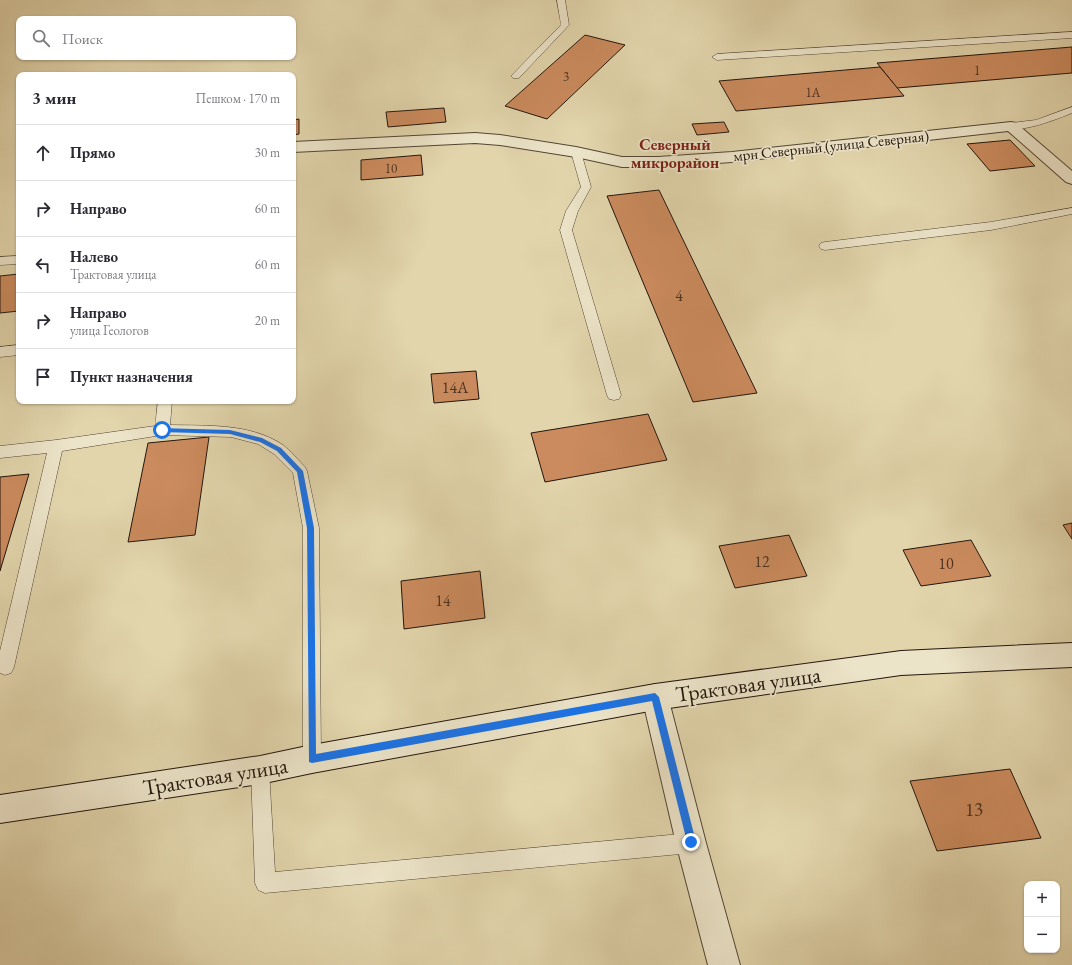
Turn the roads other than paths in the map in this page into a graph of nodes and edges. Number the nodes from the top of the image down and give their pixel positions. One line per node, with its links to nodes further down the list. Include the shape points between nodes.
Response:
1 (561, 0): 4 (lane, via 565,25)
2 (1072, 35): 3 (lane)
3 (718, 57)
4 (516, 76)
5 (1072, 110): 6 (lane, via 1038,123)
6 (1011, 126): 8 (street, мрн Северный (улица Северная), via 732,157 658,162 622,162); 9 (street)
7 (296, 147): 8 (street, мрн Северный (улица Северная), via 475,138)
8 (576, 152): 16 (lane, via 586,187 572,211 566,230)
9 (1072, 179)
10 (1072, 211): 11 (lane, via 991,226)
11 (825, 246)
12 (16, 260): 13 (lane)
13 (0, 261)
14 (16, 350): 15 (lane)
15 (0, 352)
16 (614, 395)
17 (165, 404): 18 (lane)
18 (162, 430): 19 (lane); 24 (lane, via 230,432 262,440 279,450 300,471 310,528)
19 (56, 446): 20 (lane); 22 (lane)
20 (0, 452)
21 (1072, 655): 23 (street, Трактовая улица, via 901,663)
22 (5, 667)
23 (655, 697): 24 (street, Трактовая улица); 27 (street)
24 (312, 759): 25 (street, Трактовая улица)
25 (260, 770): 26 (street, Трактовая улица); 27 (lane, via 265,883)
26 (0, 809)
27 (691, 842): 28 (street)
28 (724, 965)

